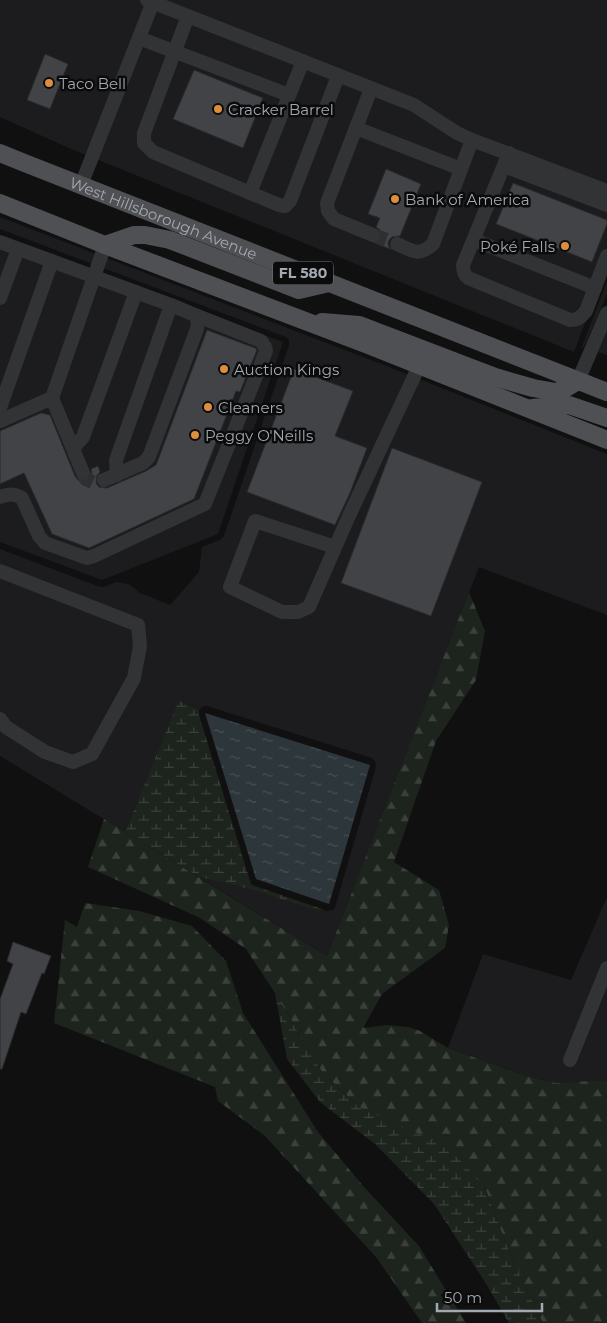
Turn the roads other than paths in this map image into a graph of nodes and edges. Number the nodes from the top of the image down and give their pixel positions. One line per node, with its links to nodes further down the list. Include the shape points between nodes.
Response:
1 (150, 1): 2 (street); 3 (street)
2 (188, 16): 4 (street); 5 (street)
3 (139, 38): 4 (street); 16 (street)
4 (175, 51): 8 (street); 18 (street, via 144,132 144,143 153,152)
5 (303, 62): 6 (street); 8 (street)
6 (338, 76): 7 (street); 18 (street, via 290,201 285,206 279,205)
7 (371, 89): 9 (street); 10 (street, via 414,106)
8 (289, 95): 18 (street)
9 (356, 128): 15 (street); 21 (street, via 328,203 328,211 334,219)
10 (472, 140): 13 (street); 15 (street)
11 (0, 152): 14 (main road, West Hillsborough Avenue / FL 580)
12 (0, 159): 14 (main road)
13 (506, 160): 17 (street); 20 (street); 22 (street)
14 (22, 162): 16 (main road, West Hillsborough Avenue / FL 580)
15 (461, 169): 24 (street, via 433,244 417,252)
16 (81, 185): 30 (main road, West Hillsborough Avenue / FL 580)
17 (607, 191)
18 (250, 193)
19 (0, 203): 25 (main road)
20 (607, 205)
21 (373, 235)
22 (474, 240): 31 (street); 31 (street, via 464,275 570,320 582,317)
23 (0, 242): 26 (street)
24 (397, 244)
25 (106, 245): 29 (street); 30 (main road, via 134,235 144,235 170,240 299,290); 37 (main road)
26 (18, 249): 28 (street); 33 (street)
27 (607, 256): 31 (street)
28 (52, 261): 29 (street); 42 (street)
29 (94, 276): 32 (street); 41 (street)
30 (330, 283): 39 (main road, West Hillsborough Avenue / FL 580)
31 (595, 288)
32 (136, 292): 34 (street); 47 (street, via 84,437)
33 (0, 298)
34 (171, 305): 36 (street); 49 (street, via 116,460)
35 (607, 313): 39 (street)
36 (195, 315): 49 (street, via 197,329 149,457); 51 (street, via 261,342 266,351 205,504 87,558 45,543 17,494)
37 (304, 321): 38 (main road); 39 (main road, via 359,324 494,377 533,388 556,392)
38 (419, 366): 43 (main road); 52 (street)
39 (578, 381): 40 (main road, West Hillsborough Avenue / FL 580)
40 (607, 392)
41 (52, 398): 45 (street); 47 (street)
42 (0, 408)
43 (527, 409): 44 (main road, via 569,405); 46 (main road)
44 (607, 418)
45 (0, 420)
46 (607, 440)
47 (73, 448): 48 (street)
48 (83, 473)
49 (117, 475): 50 (street)
50 (104, 480)
51 (0, 497)
52 (335, 547): 52 (street, via 309,607 298,612 282,612 230,587 255,521)
53 (0, 571): 54 (street, via 138,625 140,646 134,678 92,754 73,762 45,752 6,727)
54 (0, 719)
55 (607, 968): 56 (street)
56 (570, 1060)

